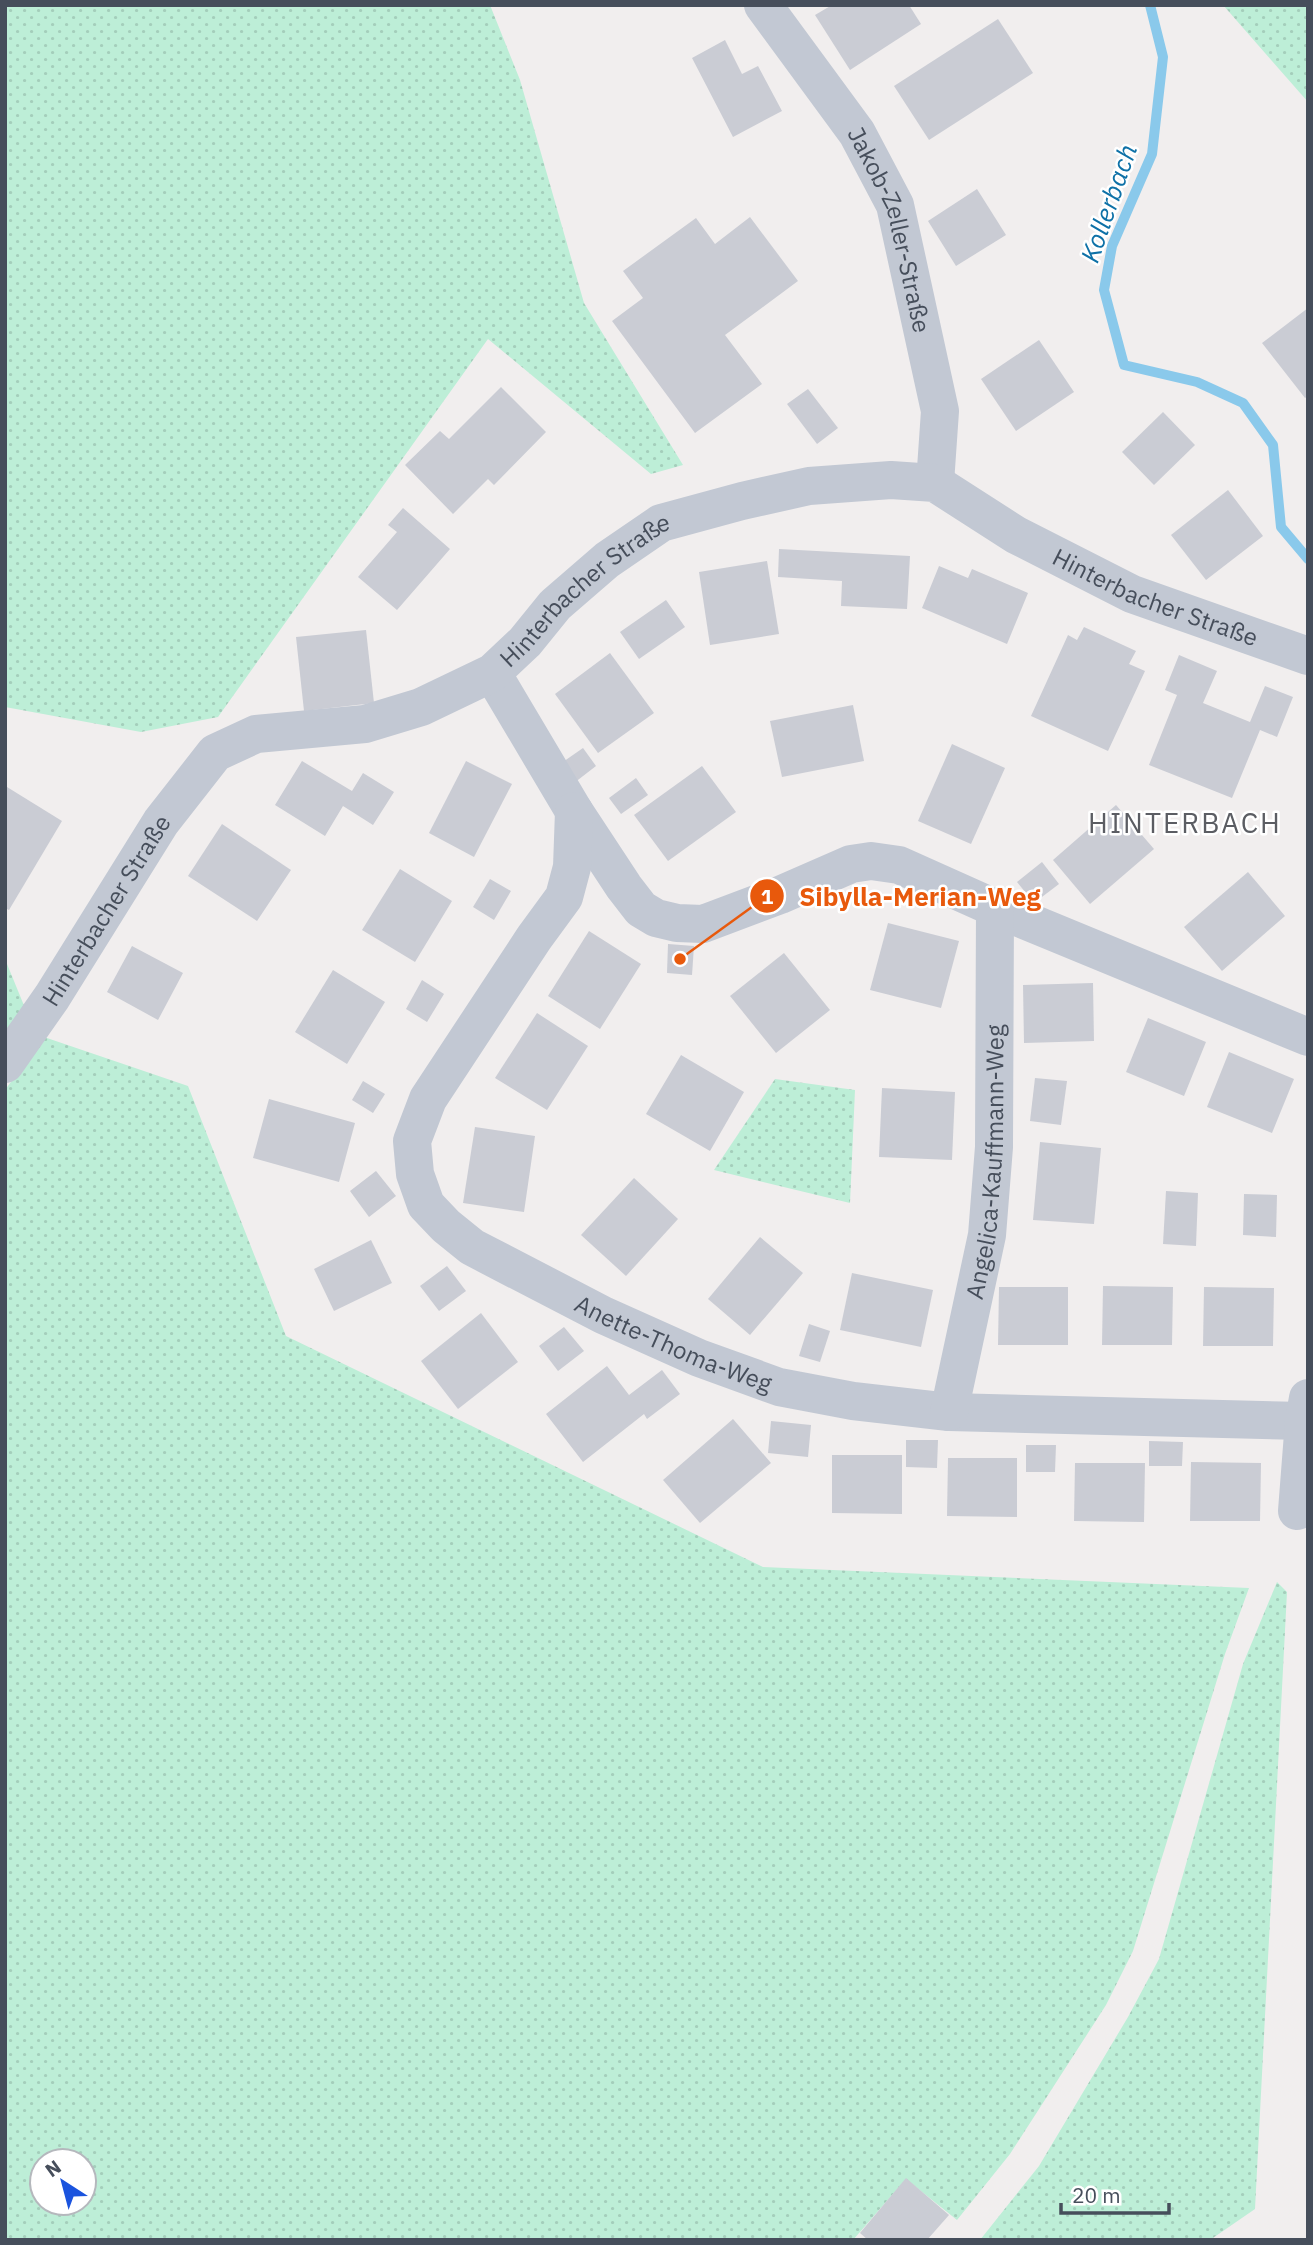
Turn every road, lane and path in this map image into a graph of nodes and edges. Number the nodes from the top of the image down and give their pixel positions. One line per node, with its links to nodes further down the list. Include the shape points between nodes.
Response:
1 (763, 5): 2 (street, Jakob-Zeller-Straße, via 857,133 895,205 940,411)
2 (935, 483): 3 (street, Hinterbacher Straße, via 1016,535 1132,594); 4 (street, Hinterbacher Straße, via 891,480 809,486 661,523 607,560 555,605)
3 (1308, 656)
4 (492, 673): 5 (street); 10 (street, Hinterbacher Straße, via 421,707 365,724 256,734 215,753 161,822 52,998)
5 (574, 811): 6 (street); 7 (street, Anette-Thoma-Weg, via 572,867)
6 (624, 887): 7 (street, via 589,887); 8 (street, via 641,909 656,918 703,924 851,864 871,861 899,865)
7 (564, 897): 12 (street, Anette-Thoma-Weg, via 428,1099 412,1141 415,1174 426,1205 472,1247 603,1315 699,1358 779,1387)
8 (995, 908): 9 (street); 12 (street, Angelica-Kauffmann-Weg, via 994,1147 987,1236)
9 (1308, 1037)
10 (5, 1064)
11 (1306, 1409): 12 (street, Anette-Thoma-Weg); 13 (street)
12 (949, 1412)
13 (1297, 1511)

